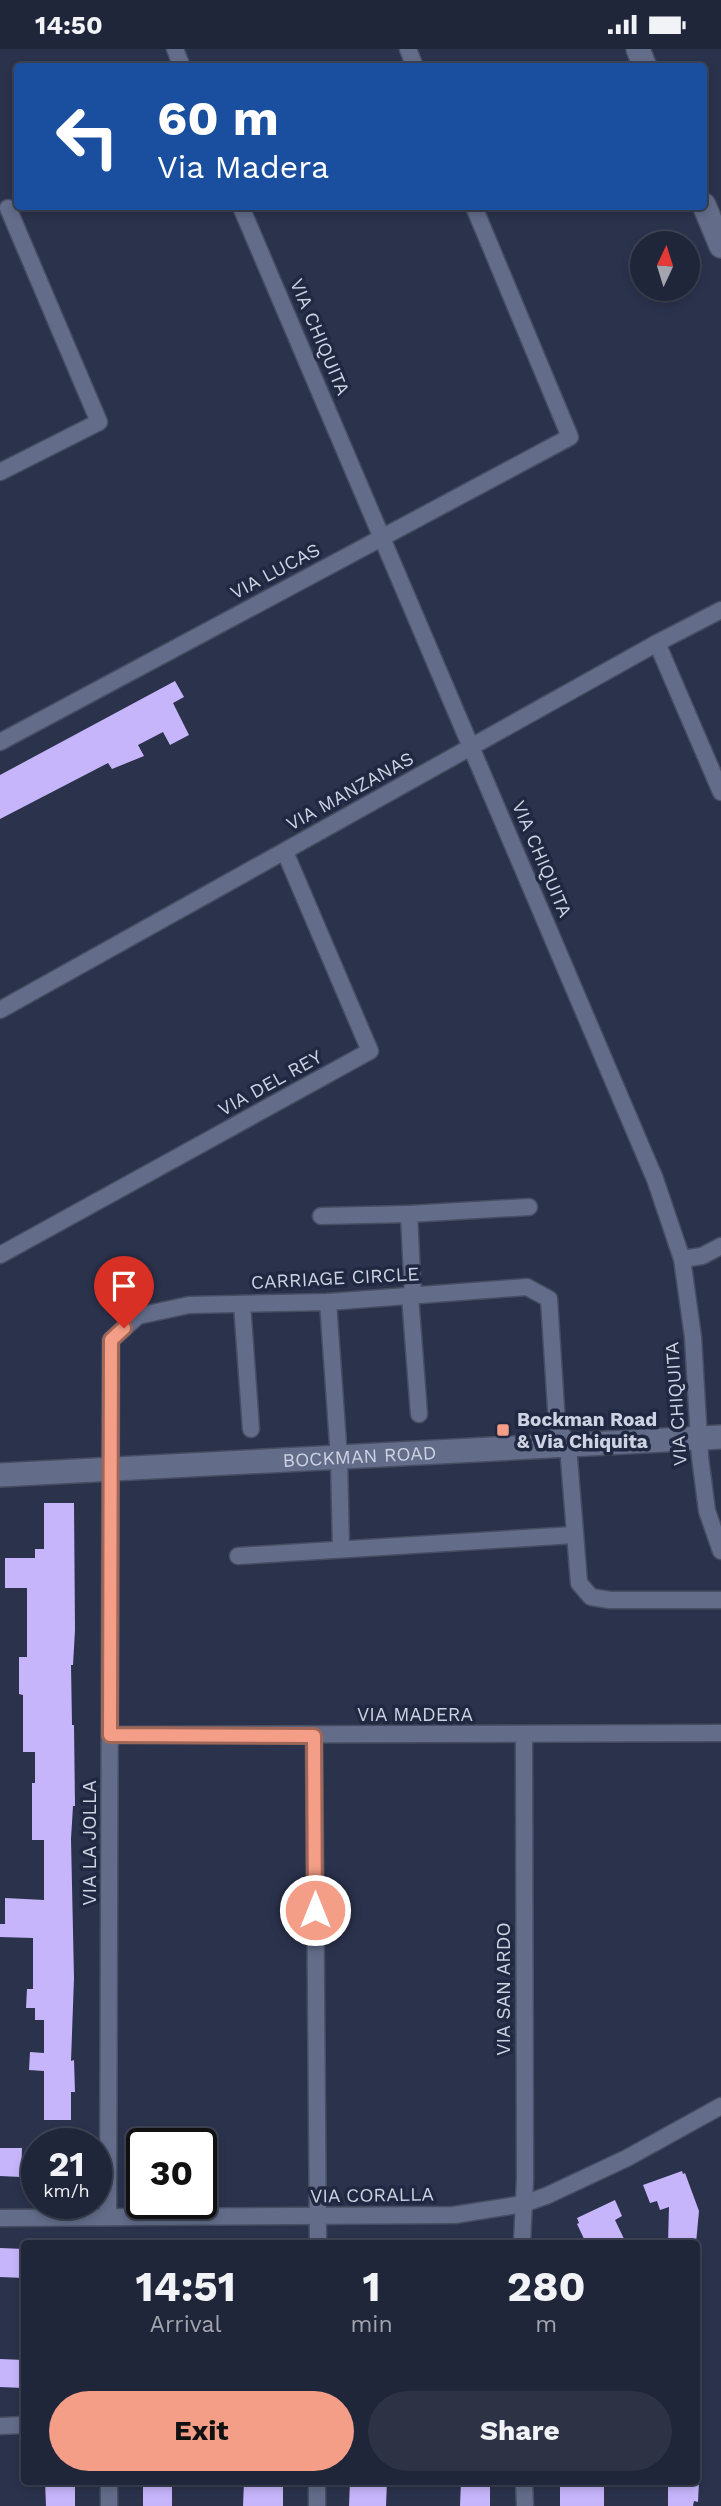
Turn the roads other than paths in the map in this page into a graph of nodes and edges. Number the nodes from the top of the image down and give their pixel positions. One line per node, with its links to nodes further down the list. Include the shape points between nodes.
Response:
1 (9, 207): 6 (street, via 99,422)
2 (242, 210): 7 (street, VIA CHIQUITA)
3 (475, 210): 7 (street, VIA LUCAS, via 570,437)
4 (706, 210): 5 (street)
5 (721, 246)
6 (0, 472)
7 (383, 537): 10 (street, VIA LUCAS); 11 (street, VIA CHIQUITA)
8 (721, 610): 9 (street, VIA MANZANAS)
9 (657, 643): 11 (street, VIA MANZANAS); 12 (street)
10 (0, 741)
11 (472, 747): 13 (street, VIA MANZANAS); 20 (street, VIA CHIQUITA, via 655,1179)
12 (721, 792)
13 (285, 852): 14 (street, VIA MANZANAS); 19 (street, VIA DEL REY, via 370,1051)
14 (0, 1010)
15 (529, 1207): 16 (street)
16 (410, 1214): 17 (street); 21 (street)
17 (321, 1216)
18 (721, 1246): 20 (street)
19 (0, 1255)
20 (682, 1259): 26 (street, VIA CHIQUITA)
21 (412, 1296): 22 (street, CARRIAGE CIRCLE); 24 (street); 27 (street, CARRIAGE CIRCLE, via 527,1287 549,1299 557,1425)
22 (328, 1302): 23 (street, CARRIAGE CIRCLE); 28 (street)
23 (242, 1304): 25 (street); 29 (street, CARRIAGE CIRCLE, via 189,1305 138,1316 111,1340)
24 (419, 1414)
25 (251, 1429)
26 (710, 1438): 27 (street, BOCKMAN ROAD); 33 (street, VIA CHIQUITA, via 707,1511)
27 (568, 1445): 28 (street, BOCKMAN ROAD); 31 (street)
28 (339, 1458): 29 (street, BOCKMAN ROAD); 32 (street)
29 (109, 1469): 30 (street, BOCKMAN ROAD); 37 (street, VIA LA JOLLA)
30 (0, 1475)
31 (574, 1535): 32 (street); 35 (street, via 579,1583 591,1597 610,1601)
32 (341, 1549): 34 (street)
33 (721, 1551)
34 (238, 1556)
35 (721, 1600)
36 (721, 1733): 38 (street, VIA MADERA)
37 (110, 1735): 39 (street, VIA MADERA); 41 (street, VIA LA JOLLA)
38 (524, 1735): 39 (street, VIA MADERA); 42 (street, VIA SAN ARDO)
39 (314, 1736): 44 (street)
40 (721, 2106): 42 (street, VIA CORALLA, via 627,2158)
41 (108, 2128)
42 (523, 2204): 44 (street, VIA CORALLA, via 454,2215); 48 (street, VIA SAN ARDO)
43 (112, 2217): 44 (street, VIA CORALLA)
44 (318, 2217): 47 (street)
45 (0, 2218): 46 (street, VIA CORALLA)
46 (21, 2218)
47 (318, 2240)
48 (522, 2240)
49 (21, 2425): 50 (street)
50 (0, 2426)
51 (109, 2485): 54 (street)
52 (317, 2485): 55 (street)
53 (524, 2485): 56 (street)
54 (109, 2506)
55 (317, 2506)
56 (524, 2506)

